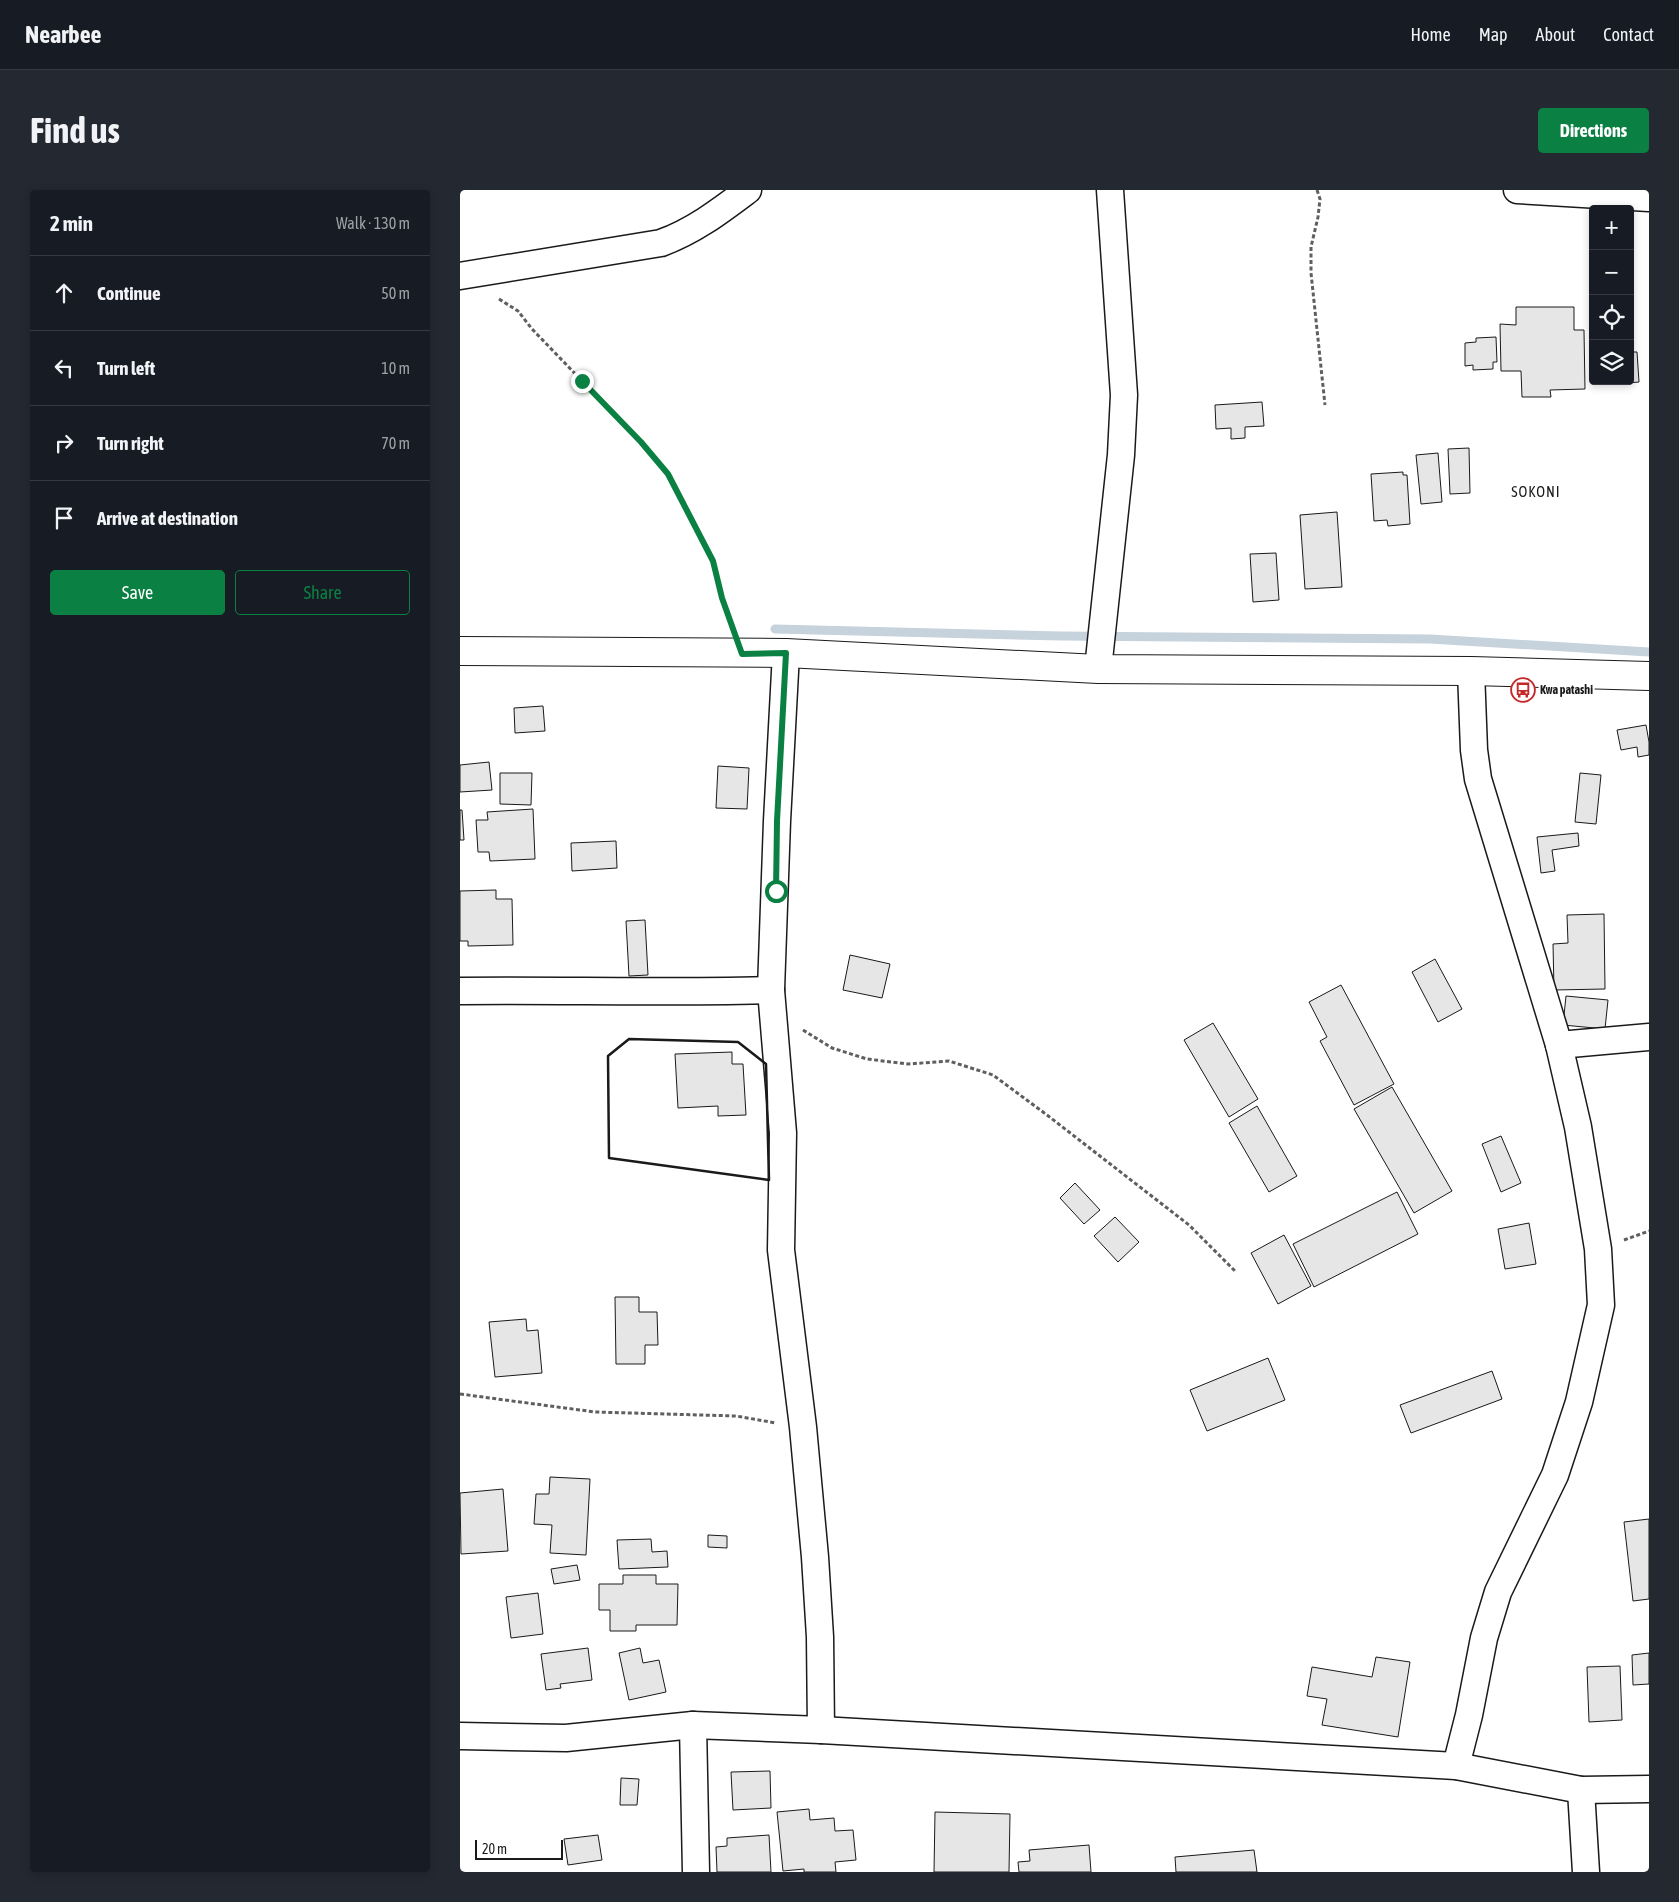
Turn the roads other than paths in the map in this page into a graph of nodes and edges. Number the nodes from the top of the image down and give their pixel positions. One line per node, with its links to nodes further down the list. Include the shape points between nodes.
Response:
1 (748, 190): 5 (street, via 706,222 661,243)
2 (1110, 190): 8 (street, via 1124,395 1121,455)
3 (1517, 190): 4 (street)
4 (1649, 198)
5 (460, 276)
6 (460, 651): 7 (main road)
7 (786, 653): 8 (main road); 12 (street)
8 (1098, 670): 9 (main road)
9 (1471, 671): 10 (main road); 14 (street, via 1478,779)
10 (1649, 676)
11 (460, 991): 12 (street, via 687,992)
12 (772, 996): 16 (street, via 783,1133 781,1250 803,1428 820,1637)
13 (1649, 1037): 14 (street)
14 (1559, 1045): 18 (street, via 1578,1127 1598,1249 1601,1305 1578,1402 1555,1475 1498,1592 1484,1638)
15 (693, 1725): 16 (street); 17 (street, via 566,1738); 21 (street)
16 (821, 1730): 18 (street)
17 (460, 1736)
18 (1456, 1766): 20 (street)
19 (1649, 1789): 20 (street)
20 (1581, 1790): 22 (street)
21 (696, 1872)
22 (1586, 1872)

